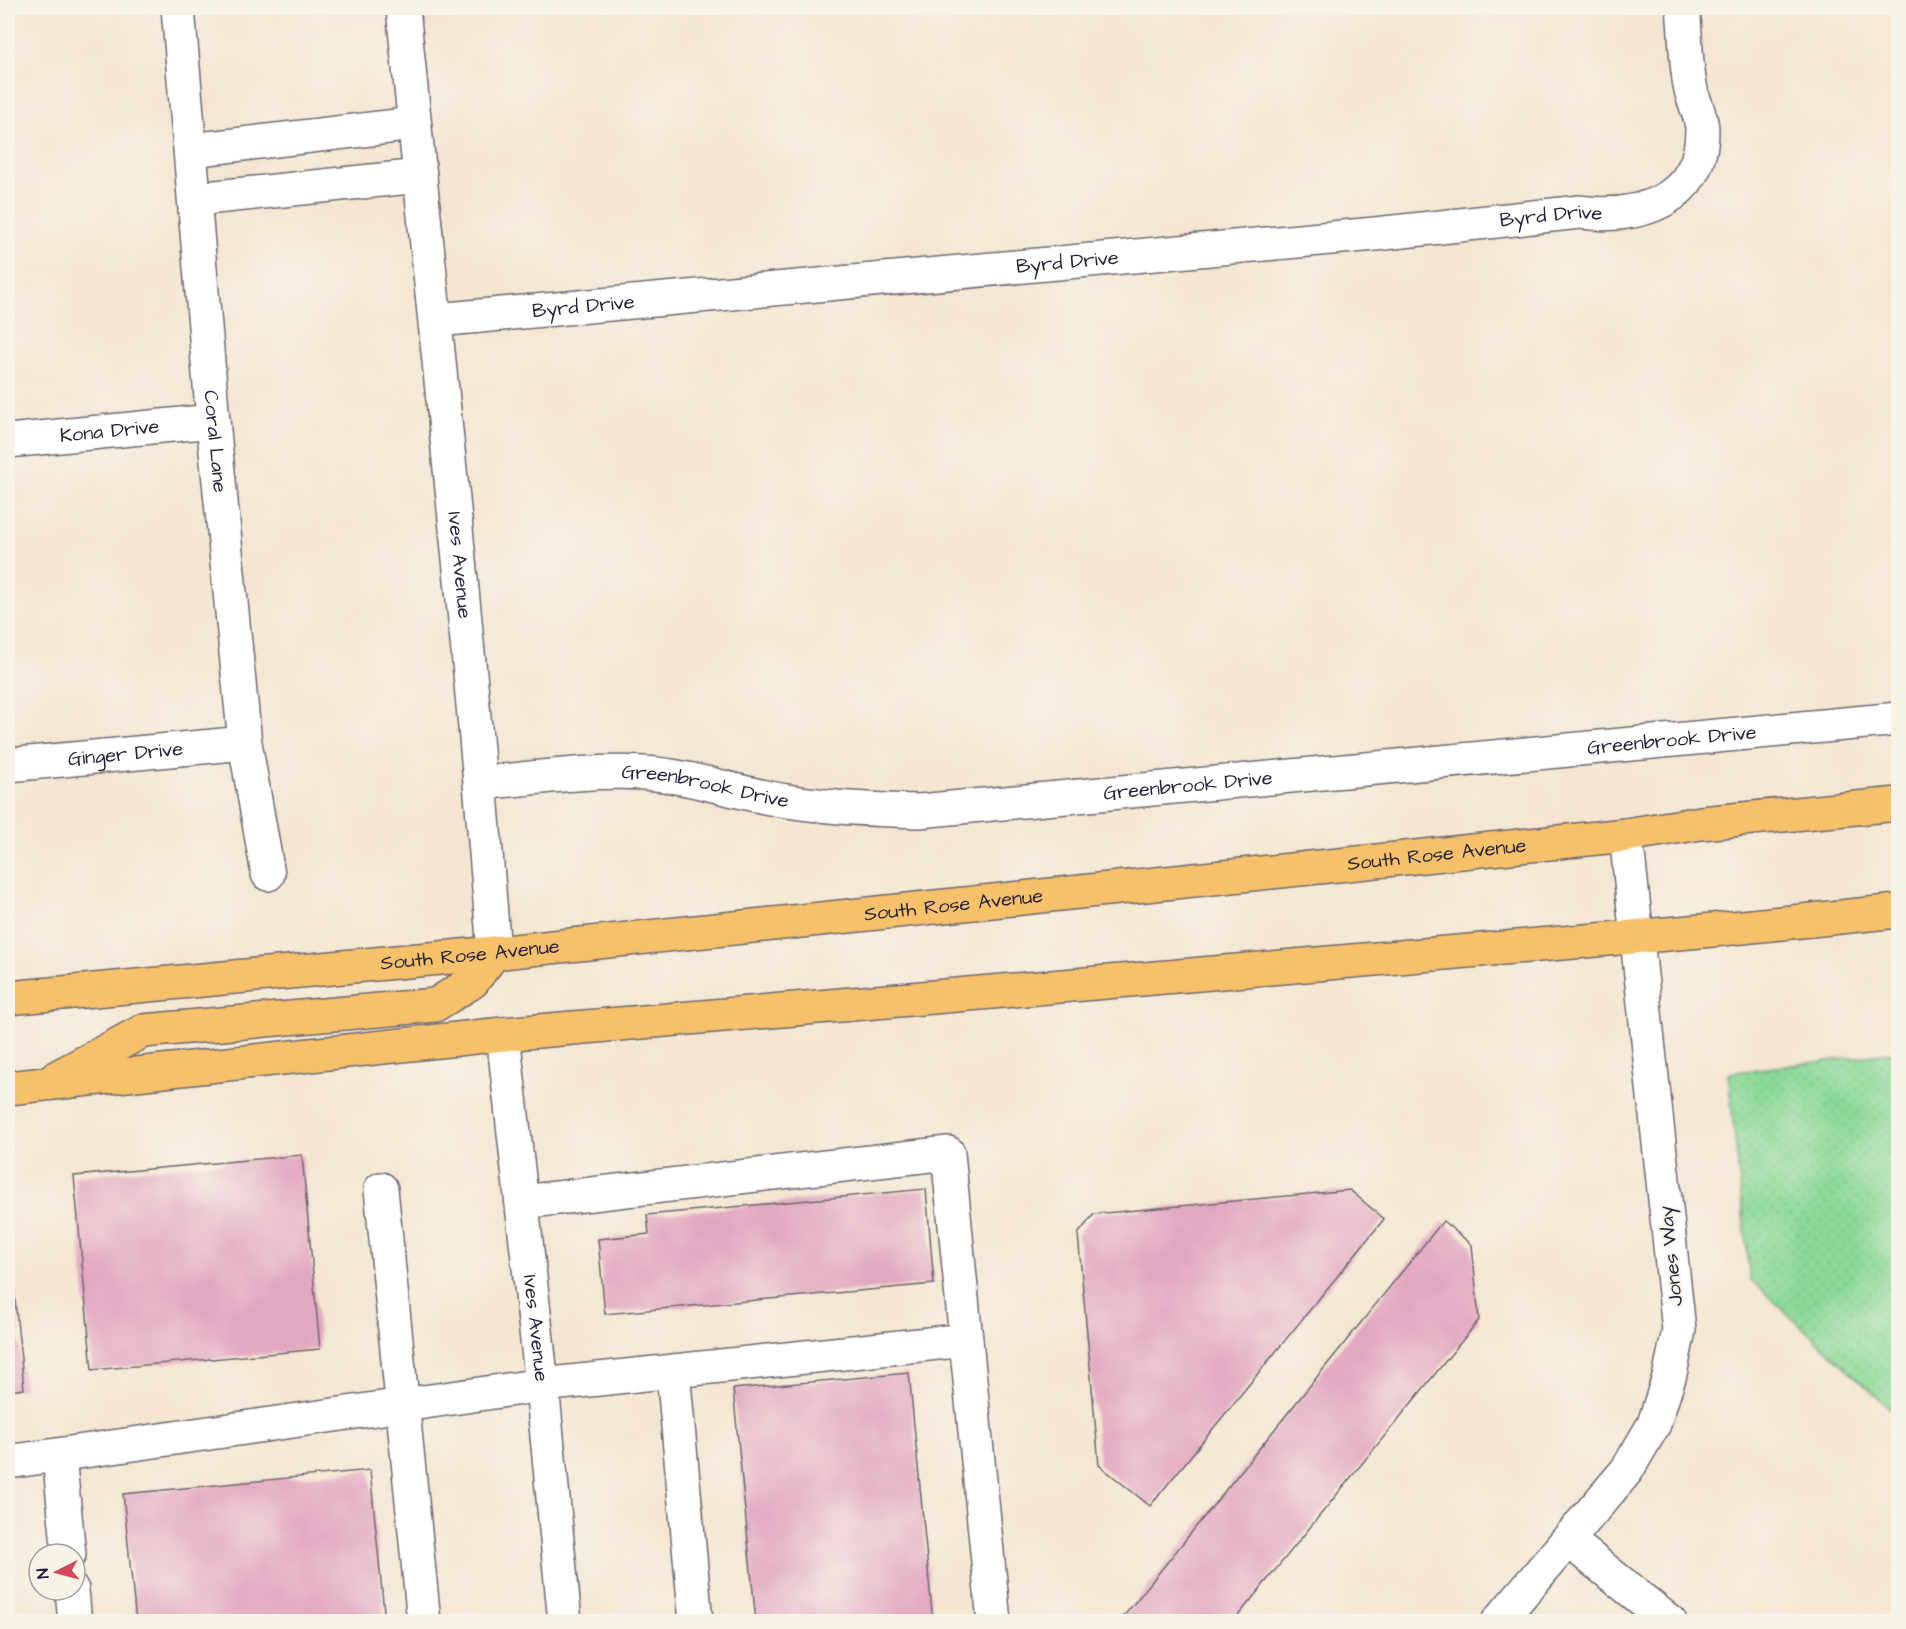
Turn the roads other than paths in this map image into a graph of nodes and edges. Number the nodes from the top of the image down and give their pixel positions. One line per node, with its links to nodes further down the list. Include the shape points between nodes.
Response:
1 (178, 8): 5 (street, Coral Lane)
2 (403, 8): 4 (street, Ives Avenue)
3 (1683, 8): 8 (street, Byrd Drive, via 1691,90 1702,128 1700,154 1689,179 1665,200 1633,213 1580,212 1363,236)
4 (414, 124): 5 (street); 6 (street, Ives Avenue)
5 (191, 150): 7 (street, Coral Lane)
6 (420, 176): 7 (street); 8 (street, Ives Avenue)
7 (196, 199): 9 (street, Coral Lane)
8 (436, 320): 14 (street, Ives Avenue)
9 (213, 421): 10 (street, Kona Drive); 12 (street, Coral Lane)
10 (8, 441)
11 (1899, 718): 14 (street, Greenbrook Drive, via 919,811 786,801 646,773 584,772)
12 (245, 743): 13 (street, Ginger Drive); 17 (street, Coral Lane)
13 (8, 765)
14 (481, 783): 20 (street, Ives Avenue)
15 (1899, 804): 16 (main road, South Rose Avenue, via 1701,823)
16 (1626, 835): 19 (street, Jones Way); 20 (main road, South Rose Avenue)
17 (268, 874)
18 (1899, 911): 19 (main road)
19 (1638, 934): 22 (main road); 33 (street, Jones Way, via 1679,1330 1654,1424 1627,1470)
20 (494, 953): 21 (main road, South Rose Avenue); 23 (main road, via 472,982 435,1005 142,1031)
21 (8, 998)
22 (503, 1035): 23 (main road); 26 (street, Ives Avenue)
23 (42, 1085): 24 (main road)
24 (8, 1088)
25 (381, 1189): 30 (street)
26 (522, 1202): 27 (street, via 948,1153); 29 (street, Ives Avenue)
27 (966, 1340): 28 (street); 40 (street)
28 (673, 1372): 29 (street); 39 (street)
29 (542, 1385): 30 (street); 38 (street, Ives Avenue)
30 (402, 1406): 31 (street); 37 (street)
31 (58, 1456): 32 (street); 34 (street)
32 (8, 1462)
33 (1568, 1540): 41 (street, Jones Way); 42 (street)
34 (68, 1542)
35 (73, 1602): 36 (street)
36 (75, 1622)
37 (424, 1622)
38 (564, 1622)
39 (696, 1622)
40 (994, 1622)
41 (1498, 1622)
42 (1670, 1622)

